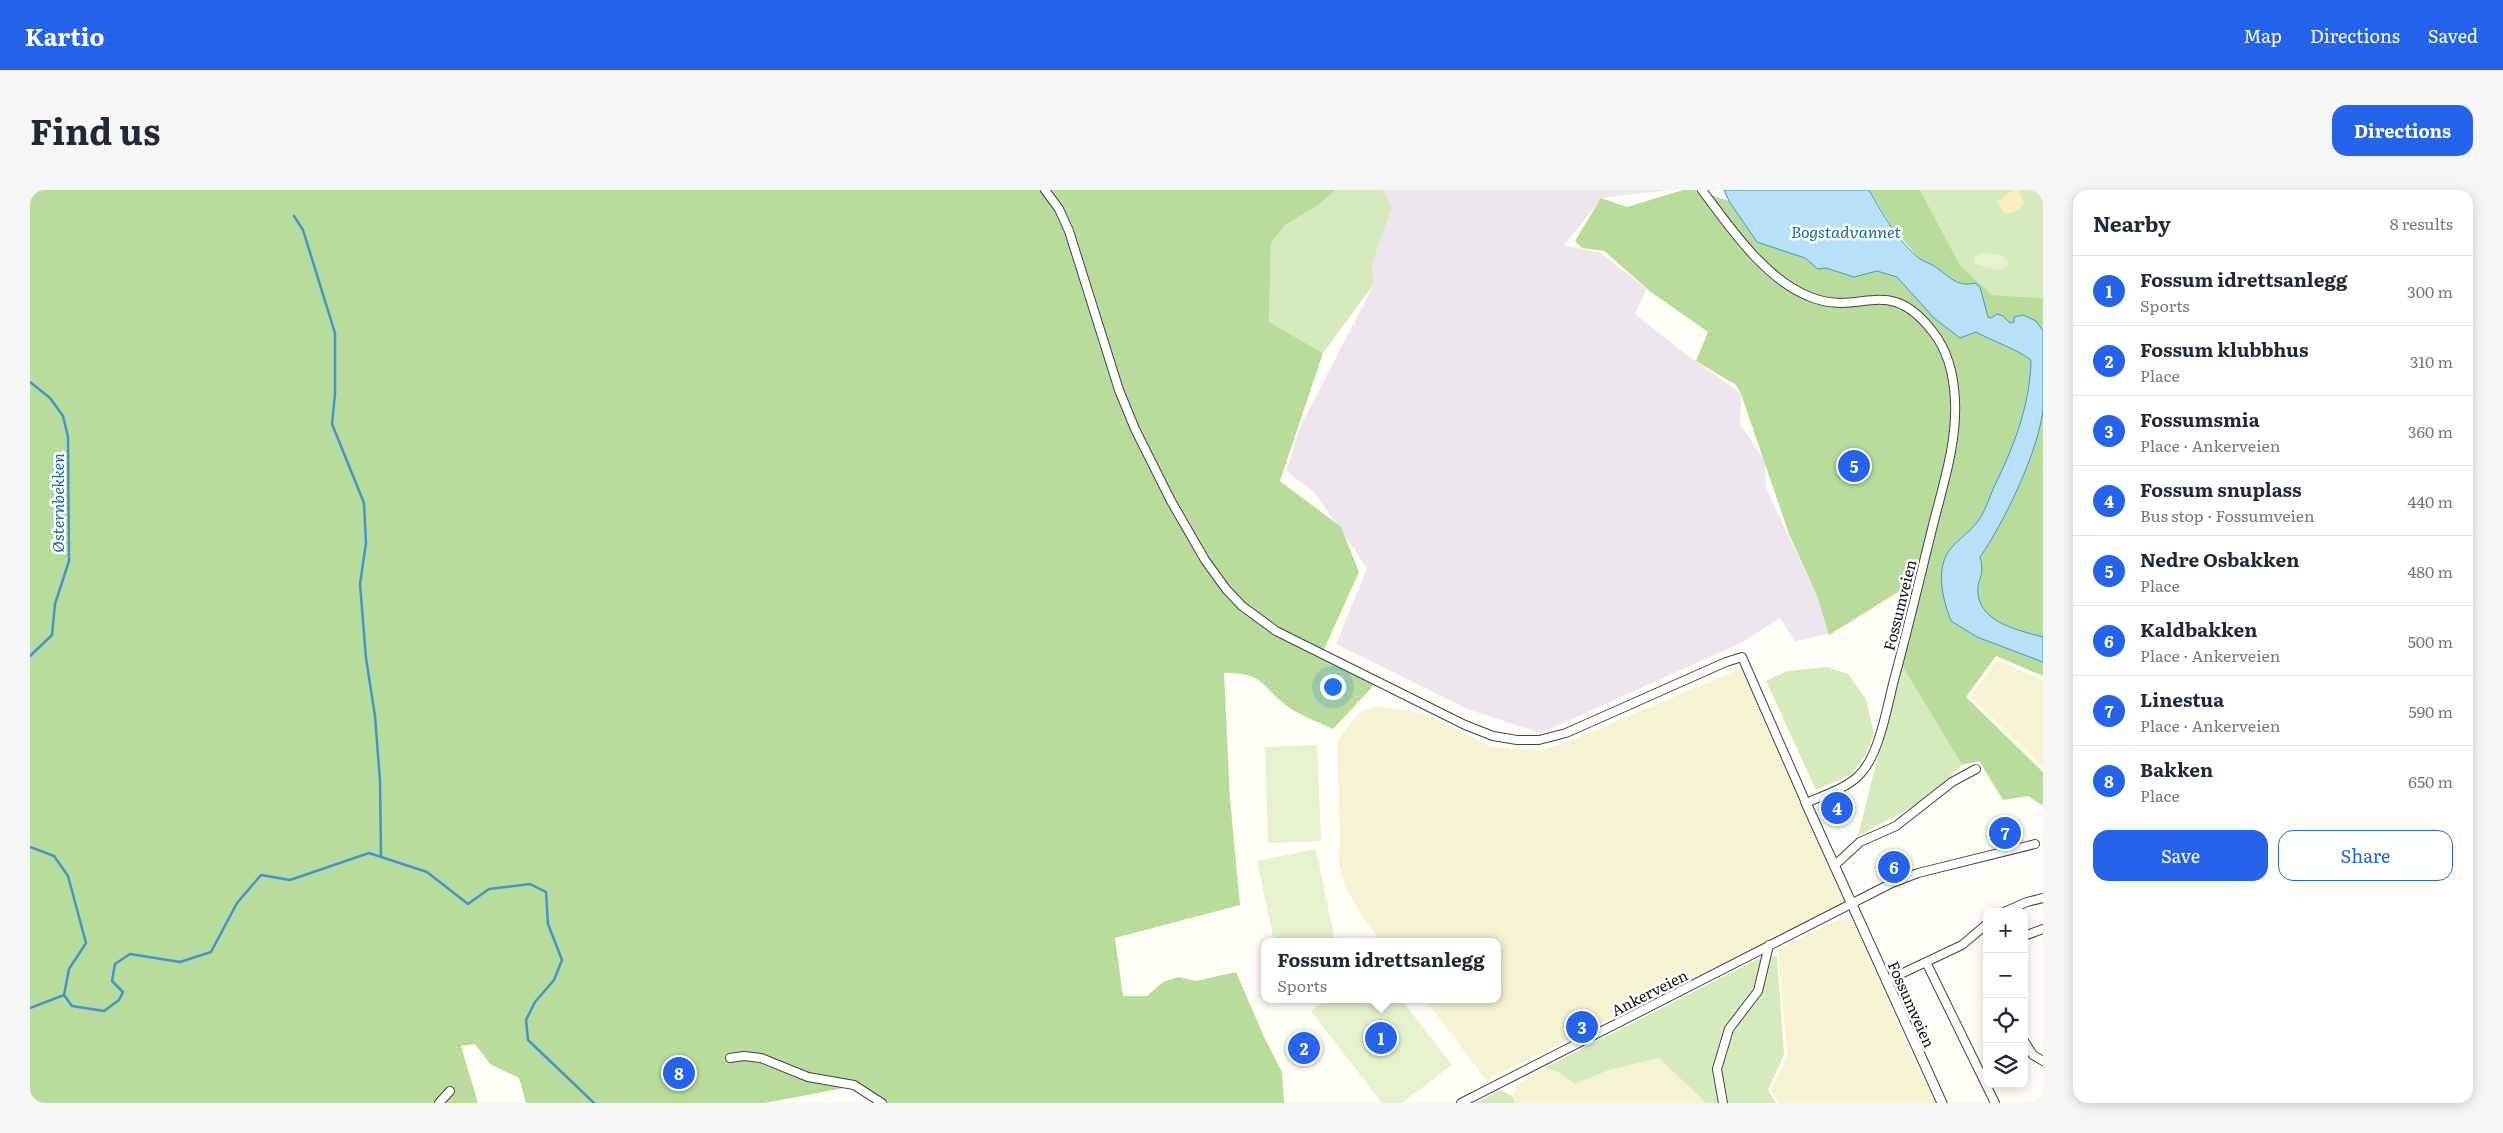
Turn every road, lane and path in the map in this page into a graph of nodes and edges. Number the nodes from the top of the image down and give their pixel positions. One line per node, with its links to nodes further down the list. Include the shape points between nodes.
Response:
1 (1045, 190): 4 (street, via 1069,230 1134,429 1205,560 1226,589 1258,619 1342,665 1465,725 1493,736 1517,740 1539,740 1566,733 1742,657)
2 (1704, 193): 4 (street, Fossumveien, via 1756,257 1781,280 1806,296 1826,303 1848,304 1877,298 1912,309 1934,332 1952,376 1955,402 1949,461 1902,651 1871,758 1854,780)
3 (1976, 768): 6 (street, via 1952,782 1896,826 1860,842)
4 (1806, 803): 6 (street, Fossumveien)
5 (2035, 844): 8 (street, Ankerveien, via 1918,873)
6 (1834, 866): 8 (street, Fossumveien)
7 (2043, 898): 9 (street)
8 (1851, 904): 13 (street, Ankerveien); 15 (street, Fossumveien)
9 (2013, 908)
10 (1983, 927): 14 (street, via 1962,945)
11 (2043, 929): 12 (street)
12 (2028, 935)
13 (1769, 945): 22 (street, Ankerveien); 23 (street, via 1758,991 1729,1029 1717,1069)
14 (1926, 962): 15 (street); 25 (street)
15 (1886, 981): 24 (street, Fossumveien)
16 (2025, 1043): 18 (street)
17 (730, 1058): 21 (street, via 761,1058 808,1077 854,1085)
18 (2043, 1061)
19 (450, 1091): 20 (street)
20 (439, 1103)
21 (882, 1103)
22 (1461, 1103)
23 (1723, 1103)
24 (1942, 1103)
25 (1995, 1103)

